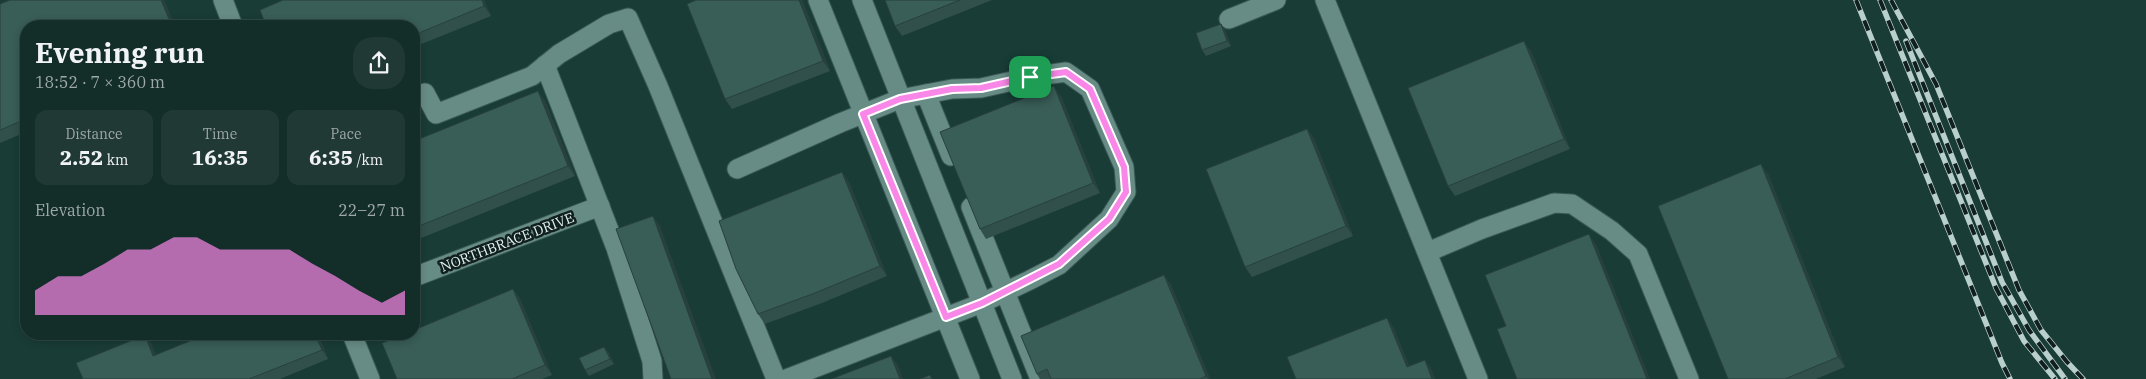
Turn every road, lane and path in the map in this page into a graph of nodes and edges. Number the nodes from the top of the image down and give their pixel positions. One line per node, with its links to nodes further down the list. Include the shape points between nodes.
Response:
1 (223, 0): 7 (street)
2 (818, 0): 12 (street)
3 (862, 0): 11 (street)
4 (1276, 0): 6 (street)
5 (1325, 0): 17 (street)
6 (1230, 19)
7 (231, 20)
8 (545, 65): 10 (street, via 532,76 436,114); 16 (street); 25 (street, via 609,24 628,18)
9 (926, 94): 11 (street); 14 (street); 19 (street, via 981,88 1066,72 1090,89 1124,167 1126,192 1109,219 1059,264)
10 (420, 97)
11 (900, 99): 12 (street); 20 (street)
12 (863, 114): 13 (street); 21 (street)
13 (737, 170)
14 (958, 175)
15 (966, 193): 19 (street)
16 (600, 206): 18 (street, NORTHBRACE DRIVE); 24 (street, via 652,362)
17 (1428, 252): 30 (street); 31 (street, via 1482,228 1554,203 1572,204 1612,231 1638,254)
18 (420, 275)
19 (1005, 292): 20 (street); 29 (street)
20 (982, 303): 21 (street); 28 (street)
21 (946, 317): 26 (street); 27 (street)
22 (354, 340): 23 (street)
23 (370, 379)
24 (653, 379)
25 (776, 379)
26 (786, 379)
27 (970, 379)
28 (1012, 379)
29 (1040, 379)
30 (1478, 379)
31 (1689, 379)

